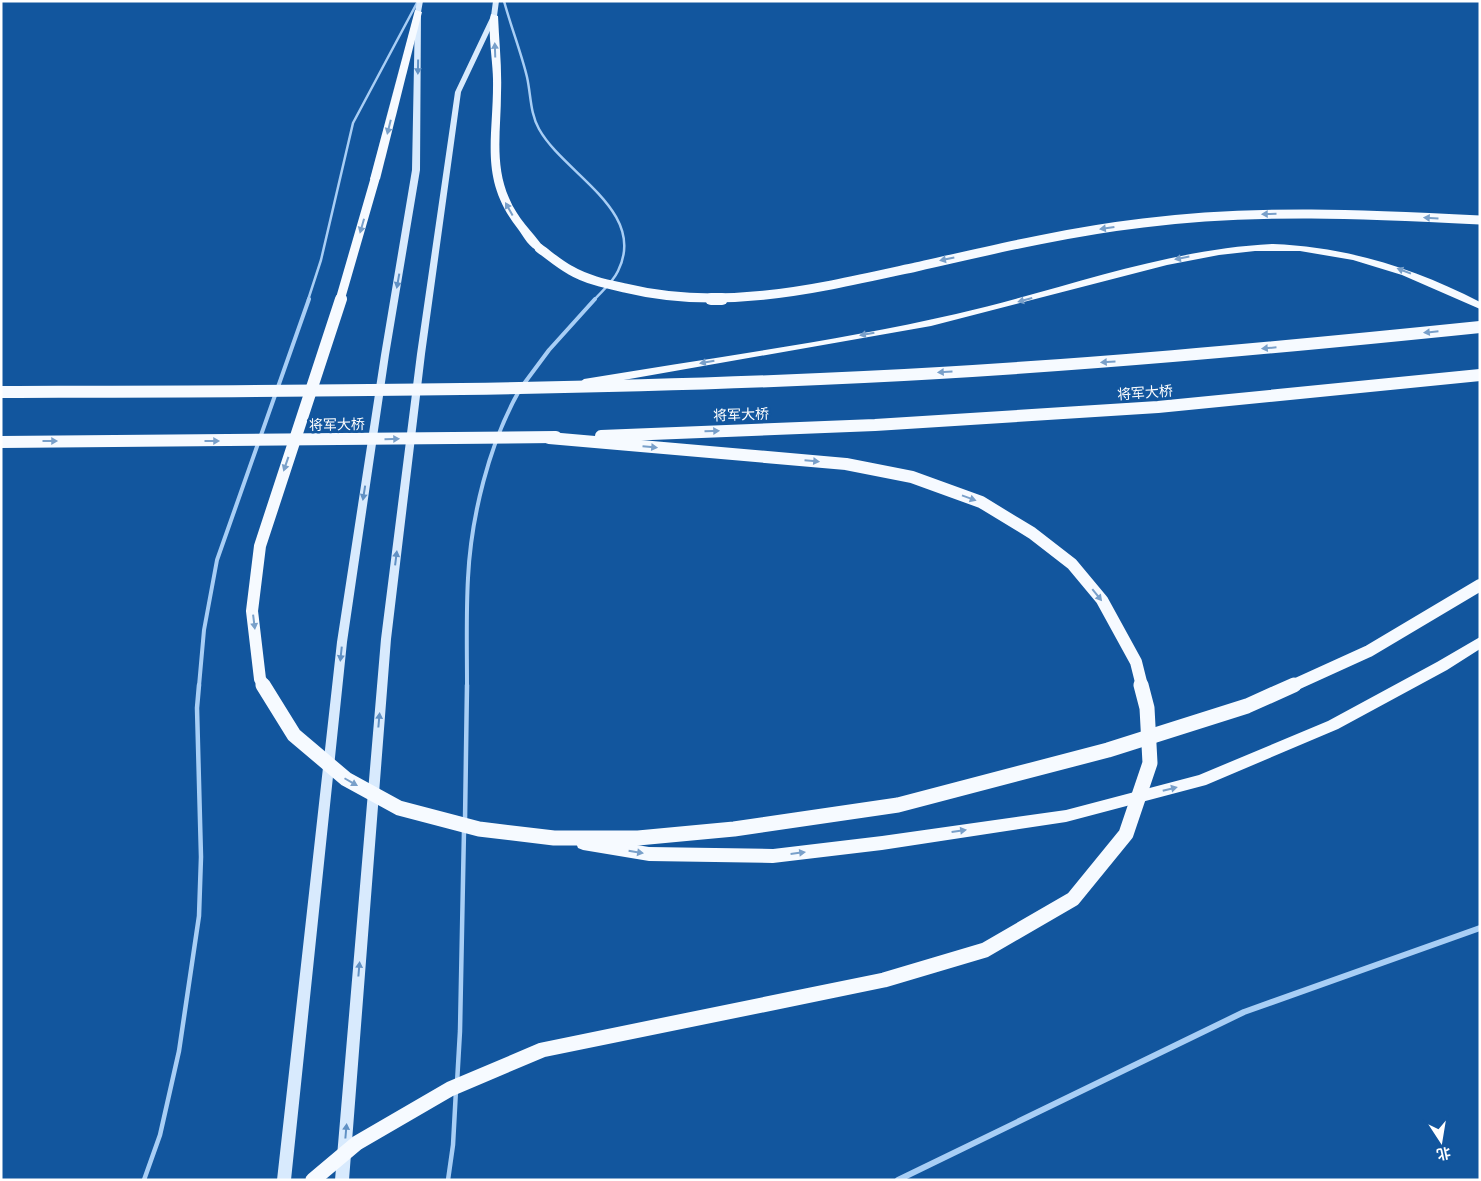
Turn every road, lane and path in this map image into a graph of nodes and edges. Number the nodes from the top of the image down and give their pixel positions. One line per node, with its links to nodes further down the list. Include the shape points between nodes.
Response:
1 (496, 1): 4 (main road)
2 (504, 1): 21 (lane, via 538,128 560,157 610,206 623,229 625,251 618,271 532,370 511,405 490,460 475,517 468,577 460,1031)
3 (419, 5): 15 (main road, one-way to 15, bridge, via 376,179 338,309 260,546 252,611 260,679 294,735 346,779 399,808 479,829); 17 (lane, via 353,123 306,310 217,560 204,630 197,708 201,857 199,916 179,1051 160,1136); 18 (main road, one-way to 18, via 416,170 342,642)
4 (494, 16): 5 (main road, one-way to 4, bridge, via 1309,213 1183,219 1103,228 813,289 750,299 688,300 640,294 566,268 539,248 519,226 506,204 496,176); 20 (main road, one-way to 4, via 386,638 422,354 458,92)
5 (1480, 220)
6 (1480, 306): 9 (main road, one-way to 9, bridge, via 1440,285 1385,264 1328,252 1275,247 1230,250 1174,260 932,323)
7 (1480, 327): 9 (main road, one-way to 9, bridge, via 1137,360 865,377)
8 (1480, 375): 11 (main road, 将军大桥, one-way to 8, bridge, via 875,425 1158,407)
9 (553, 388): 10 (main road, bridge)
10 (1, 392)
11 (549, 438): 12 (main road, 将军大桥, one-way to 11, bridge); 19 (main road, one-way to 19, bridge, via 846,464 912,477 981,502 1032,533 1065,559 1102,600 1136,662 1147,708 1150,763 1126,834 1073,898 985,950 884,980 542,1050 450,1089 356,1143)
12 (1, 442)
13 (1480, 585): 15 (main road, bridge, via 1369,651 1255,702 1108,750 898,805 638,838)
14 (1480, 642): 15 (main road, one-way to 14, bridge, via 649,854 773,856 1066,816 1202,781 1333,724)
15 (554, 838)
16 (1480, 928): 22 (street, via 1244,1012)
17 (144, 1180)
18 (284, 1180)
19 (313, 1180)
20 (342, 1180)
21 (448, 1180)
22 (898, 1180)

